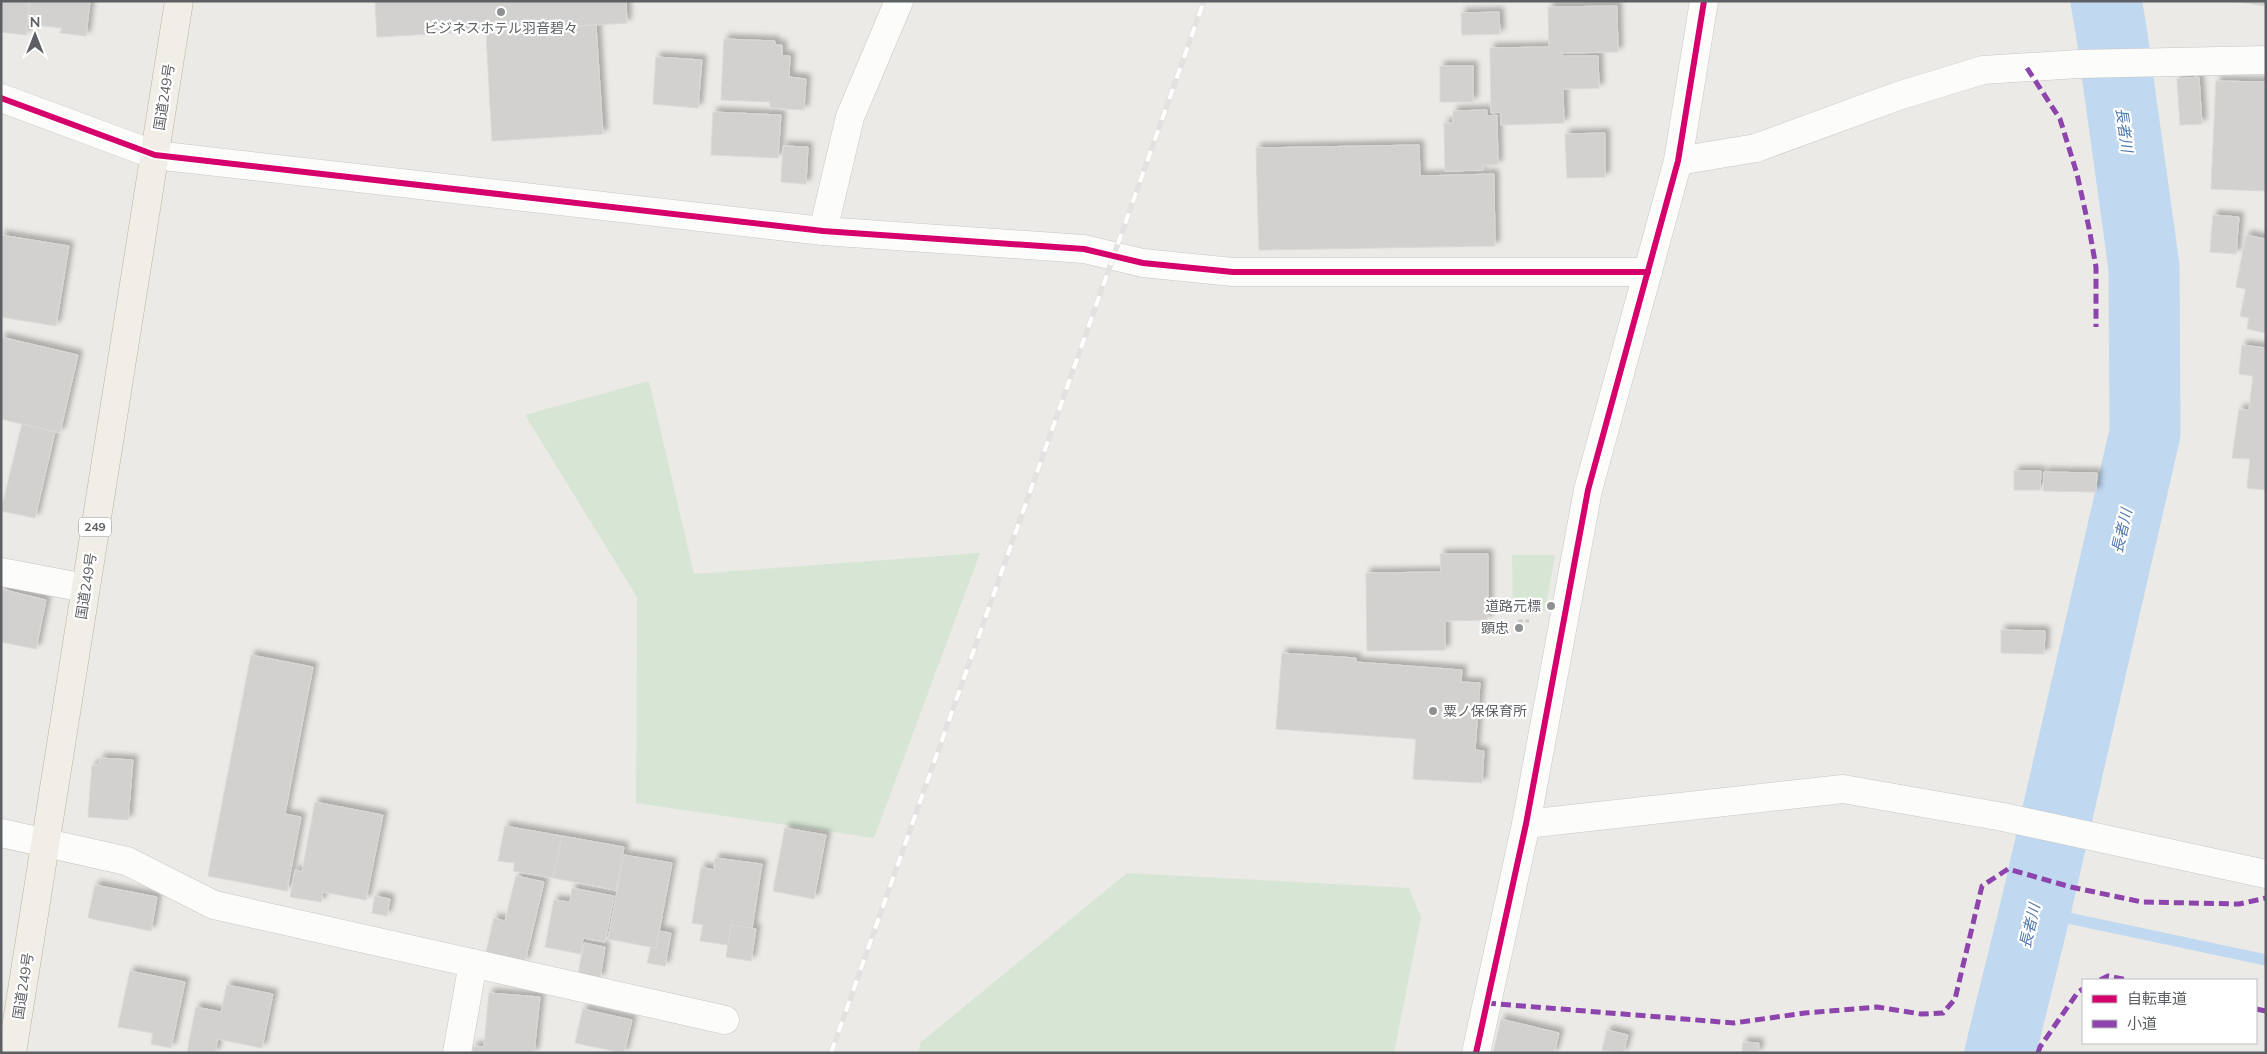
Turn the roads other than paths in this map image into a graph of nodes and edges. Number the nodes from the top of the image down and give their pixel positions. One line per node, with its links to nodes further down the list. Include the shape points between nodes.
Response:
1 (178, 1): 6 (highway, 国道249号 / 249)
2 (899, 1): 8 (street, via 850,117)
3 (1704, 1): 7 (street)
4 (2266, 60): 7 (street, via 2078,64 1983,70 1898,96 1756,148)
5 (1, 98): 6 (street)
6 (155, 155): 8 (street); 11 (highway, 国道249号 / 249)
7 (1678, 161): 9 (street)
8 (823, 232): 9 (street, via 1084,249 1143,263 1233,272)
9 (1648, 272): 12 (street, via 1588,490)
10 (1, 572): 11 (street)
11 (85, 588): 14 (highway, 国道249号 / 249)
12 (1526, 824): 15 (street, via 1843,789 2003,817); 20 (street)
13 (1, 833): 14 (street)
14 (45, 843): 16 (street, via 127,861 214,905); 18 (highway, 国道249号 / 249)
15 (2266, 874)
16 (473, 963): 17 (street); 19 (street)
17 (725, 1020)
18 (12, 1053)
19 (458, 1053)
20 (1476, 1053)

